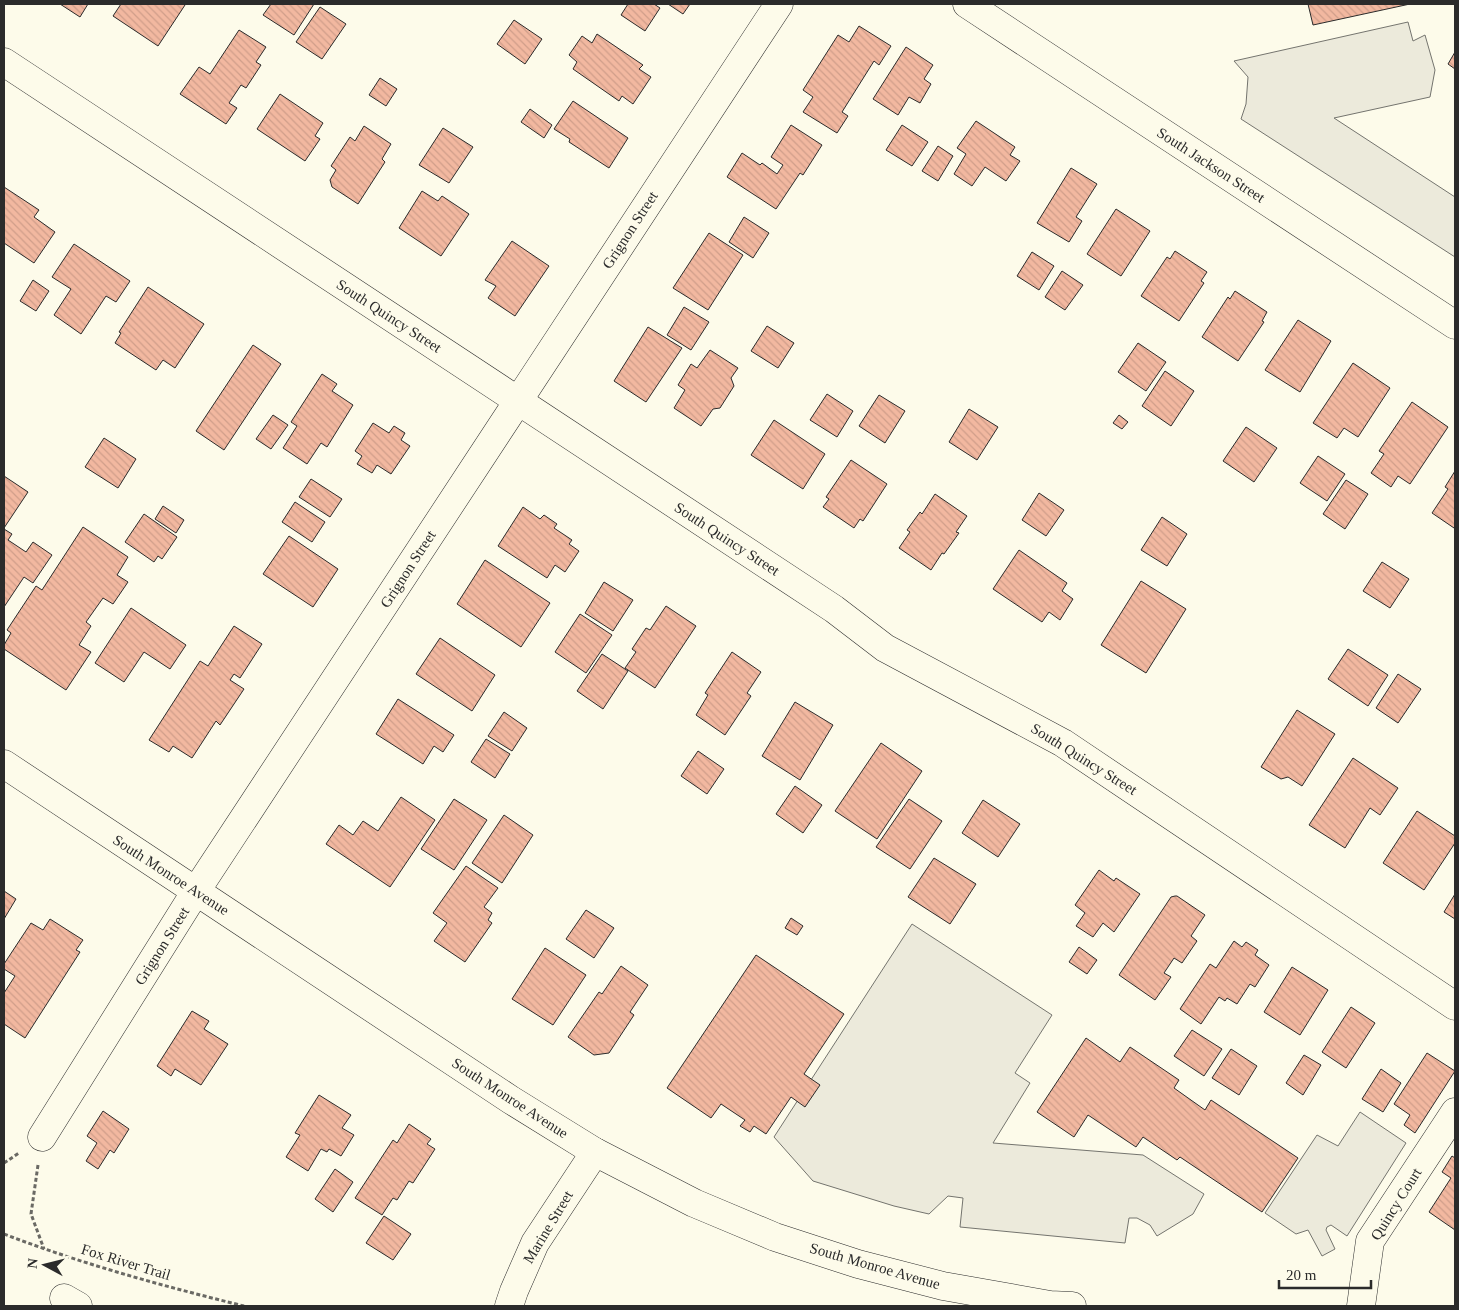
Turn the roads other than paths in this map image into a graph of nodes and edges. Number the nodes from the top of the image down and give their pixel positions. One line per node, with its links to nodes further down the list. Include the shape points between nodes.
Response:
1 (779, 4): 5 (street, Grignon Street)
2 (966, 4): 4 (street, South Jackson Street)
3 (4, 62): 5 (street, South Quincy Street)
4 (1455, 325)
5 (518, 401): 7 (street, Grignon Street); 8 (street, South Quincy Street, via 834,609 886,648 1063,743)
6 (4, 764): 7 (street, South Monroe Avenue)
7 (196, 891): 10 (street, Grignon Street); 11 (street, South Monroe Avenue)
8 (1455, 1006)
9 (1455, 1112): 14 (street, Quincy Court, via 1370,1241)
10 (42, 1137)
11 (595, 1152): 12 (street, Marine Street, via 535,1243); 13 (street, South Monroe Avenue, via 694,1203 775,1236 858,1264 942,1286)
12 (509, 1306)
13 (1072, 1306)
14 (1361, 1306)

